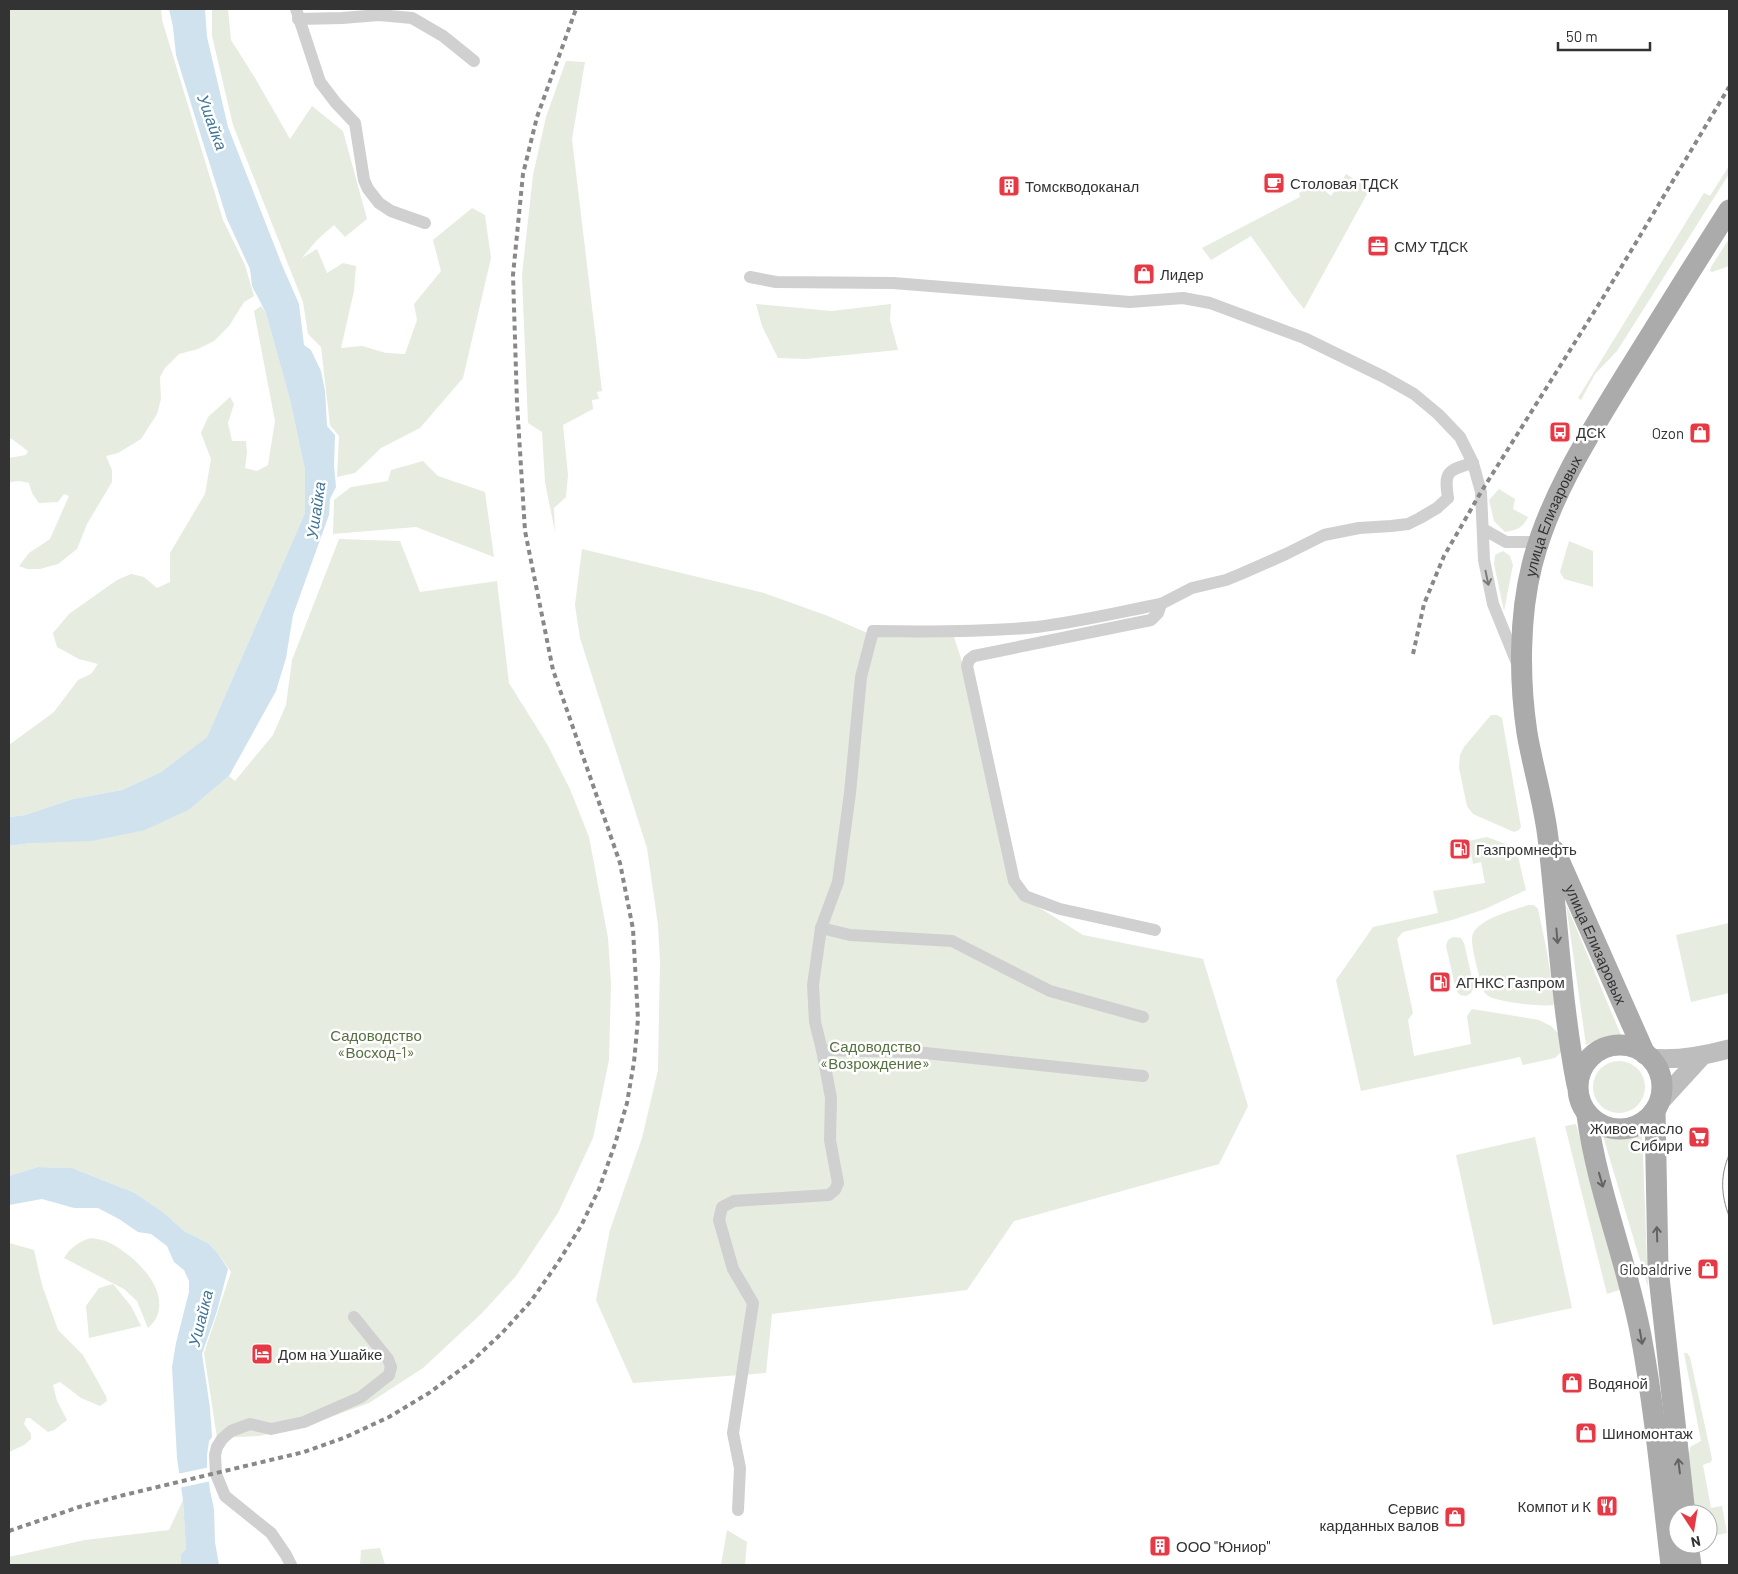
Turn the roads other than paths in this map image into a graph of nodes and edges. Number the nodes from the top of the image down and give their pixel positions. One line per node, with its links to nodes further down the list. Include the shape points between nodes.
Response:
1 (297, 14): 2 (street, via 412,18); 4 (street, via 320,82 355,123 368,189 379,203 391,211)
2 (474, 61)
3 (1729, 210): 8 (main road, улица Елизаровых, via 1584,444)
4 (425, 223)
5 (750, 277): 6 (street, via 776,282 893,283 1130,302 1183,298 1210,303 1304,338 1414,394 1460,437)
6 (1472, 463): 7 (street, via 1480,492); 9 (street, via 1452,469 1445,481 1448,498 1408,524 1324,535 1243,573 1192,588)
7 (1483, 529): 8 (street, via 1506,542); 10 (street, one-way to 10, via 1484,560 1493,604)
8 (1538, 542): 10 (main road, улица Елизаровых, via 1523,620)
9 (1160, 604): 12 (street, via 1037,626 951,632 873,631 861,677 838,882); 13 (street, via 1158,613 1150,620 974,656 967,666 1014,881 1019,889 1025,896 1060,909)
10 (1522, 675): 11 (main road, улица Елизаровых, via 1527,732)
11 (1548, 834): 17 (main road, улица Елизаровых); 20 (main road, улица Елизаровых, one-way to 20, via 1558,947)
12 (821, 928): 14 (street, via 850,935 952,941 1050,991); 16 (street, via 813,985 815,1022)
13 (1155, 930)
14 (1143, 1017)
15 (1729, 1049): 18 (main road)
16 (822, 1050): 19 (street, via 916,1052); 25 (street, via 831,1098 830,1140 838,1183 835,1190 829,1195 734,1201 722,1207 719,1213 733,1269 753,1303 733,1433 740,1468)
17 (1648, 1056): 18 (main road, via 1661,1059); 20 (main road, via 1621,1045 1608,1047 1587,1061); 21 (main road, via 1662,1078)
18 (1702, 1056): 21 (main road)
19 (1143, 1076)
20 (1577, 1085): 22 (main road, via 1579,1101)
21 (1657, 1107): 22 (main road, via 1646,1120 1622,1129 1609,1127); 24 (main road, one-way to 21, via 1658,1268)
22 (1587, 1115): 27 (main road, one-way to 27, via 1590,1143 1641,1336)
23 (354, 1317): 26 (street, via 388,1359 389,1375 362,1397 304,1422 270,1429 250,1424 231,1431 222,1439 215,1454 216,1474 225,1496 271,1533)
24 (1684, 1504)
25 (738, 1510)
26 (291, 1565)
27 (1671, 1565)

